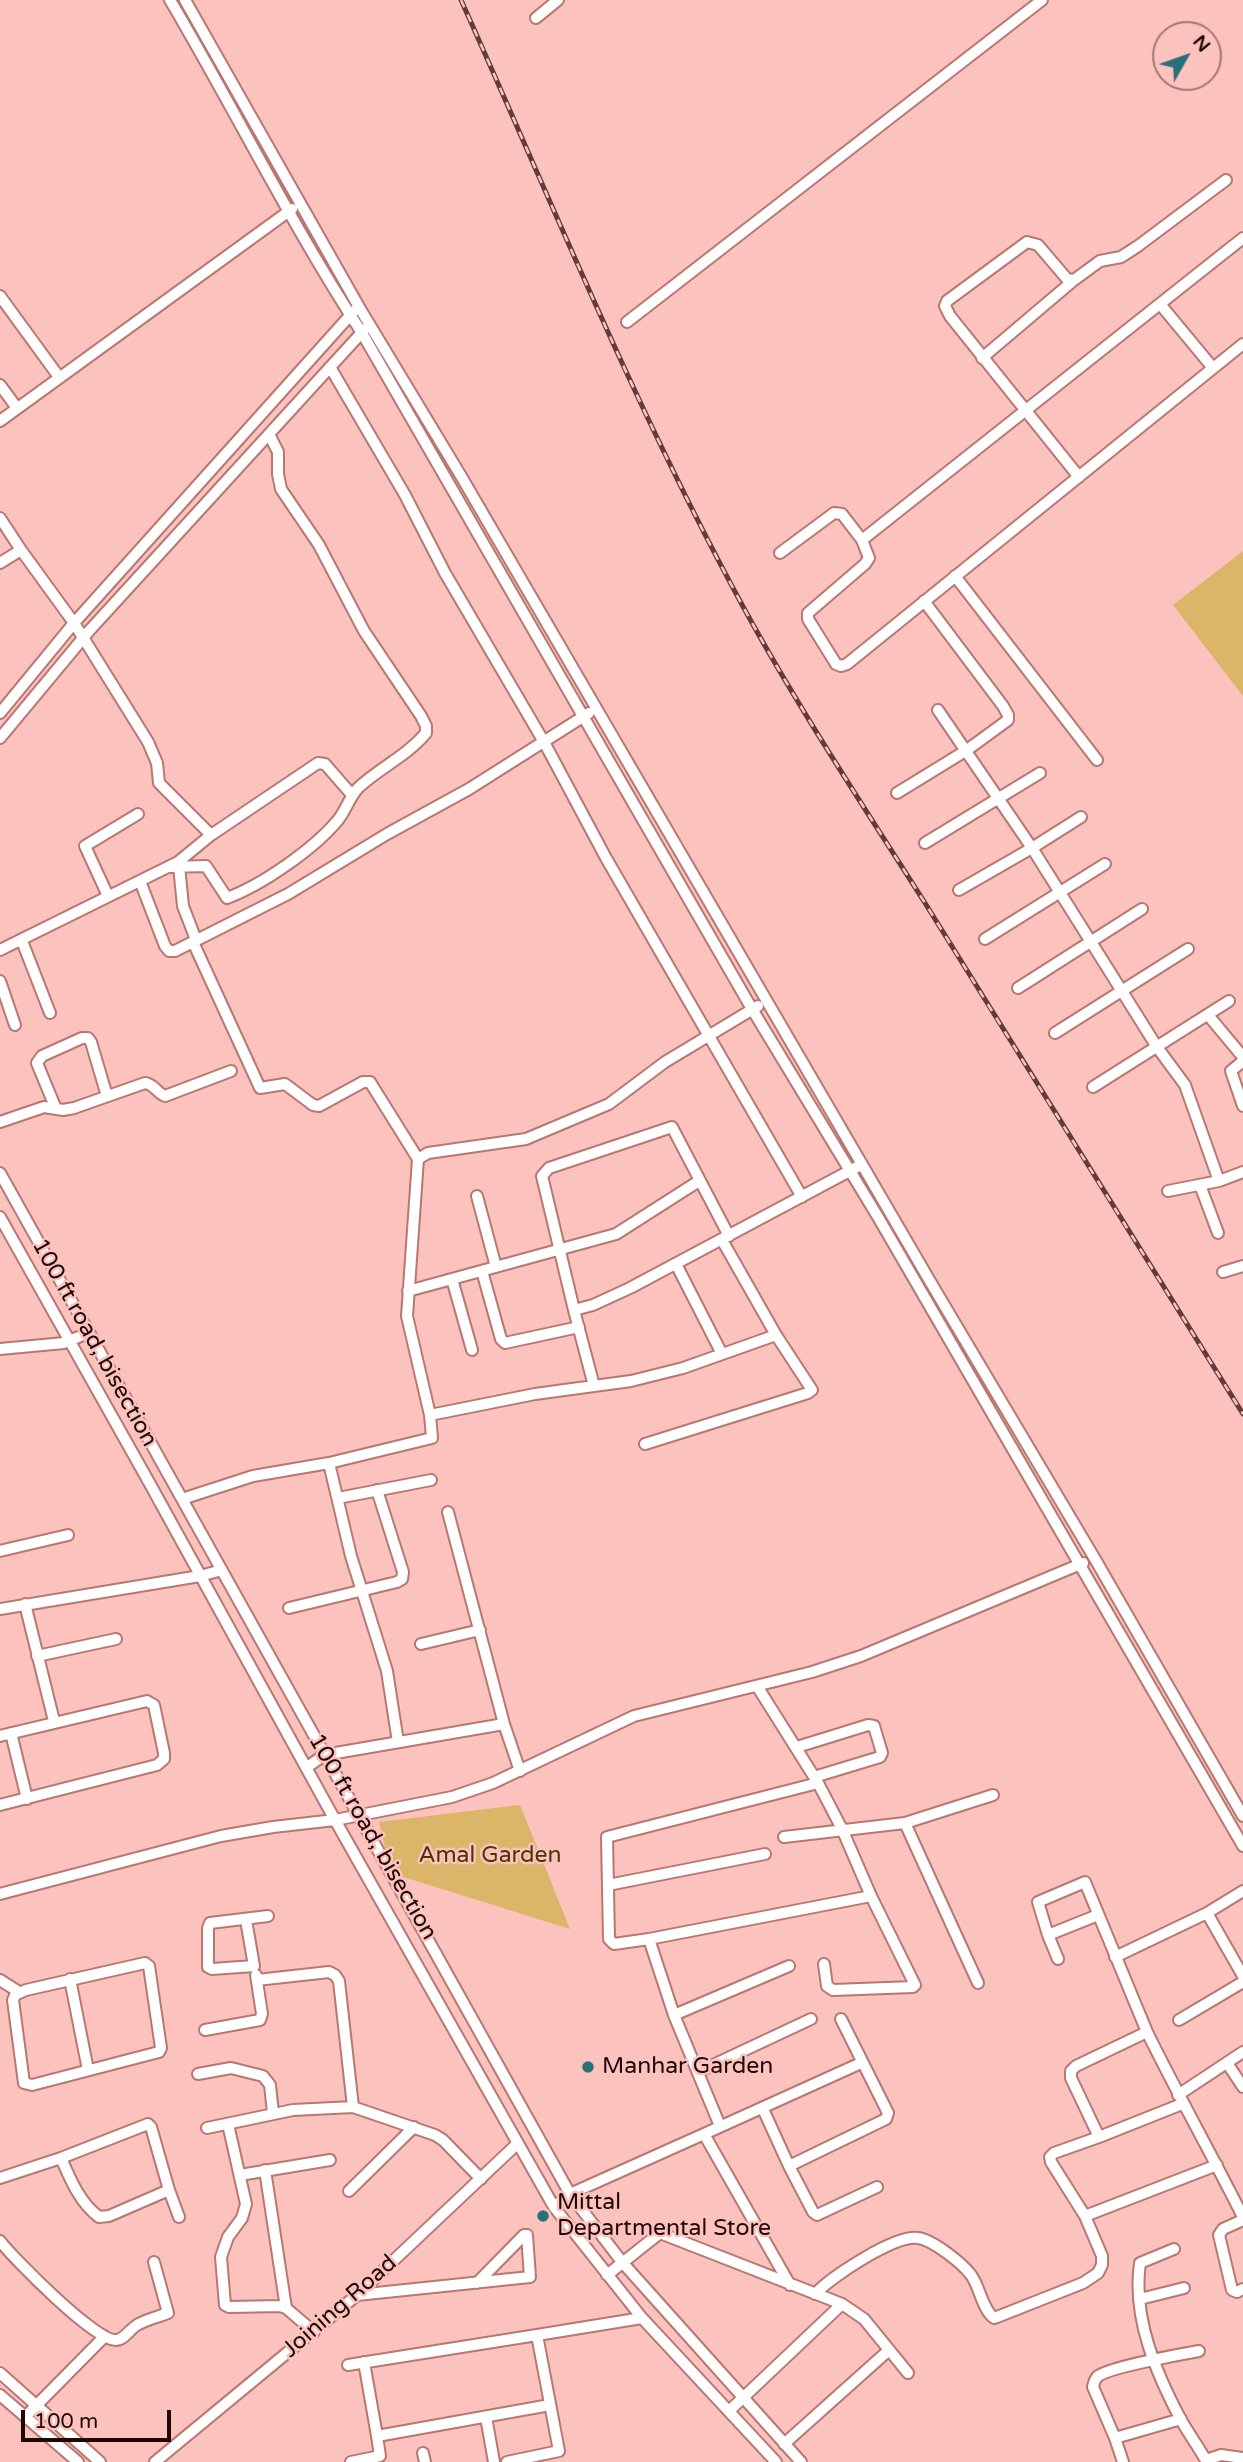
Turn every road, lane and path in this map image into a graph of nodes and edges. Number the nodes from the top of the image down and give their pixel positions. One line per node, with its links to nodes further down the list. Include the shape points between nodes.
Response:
1 (170, 0): 8 (street)
2 (184, 0): 7 (street)
3 (558, 0): 5 (street)
4 (1042, 0): 15 (street)
5 (536, 18)
6 (1226, 180): 10 (street, via 1138,246 1121,257 1095,263)
7 (300, 203): 8 (street); 13 (street)
8 (289, 211): 14 (street); 21 (street)
9 (1243, 238): 12 (street)
10 (1074, 280): 18 (street); 18 (street, via 1038,245 1027,242 947,301 946,310)
11 (0, 296): 21 (street)
12 (1160, 304): 20 (street); 24 (street)
13 (359, 307): 14 (street); 16 (street)
14 (349, 315): 16 (street); 35 (street)
15 (627, 322)
16 (366, 329): 19 (street); 37 (street); 40 (street, via 396,395)
17 (1243, 344): 20 (street)
18 (982, 358): 24 (street)
19 (330, 367): 26 (street); 42 (street)
20 (1213, 368): 27 (street)
21 (60, 377): 23 (street)
22 (0, 385): 23 (street)
23 (17, 408): 25 (street)
24 (1025, 411): 27 (street); 29 (street)
25 (0, 421)
26 (269, 434): 36 (street); 47 (street, via 278,452 281,489 320,545 352,612 426,726 420,740)
27 (1079, 477): 33 (street)
28 (0, 518): 30 (street)
29 (862, 540): 31 (street, via 838,512); 34 (street, via 869,558 865,565 808,613 836,664 847,664)
30 (21, 550): 32 (street); 35 (street)
31 (780, 553)
32 (0, 563)
33 (955, 576): 34 (street); 44 (street)
34 (924, 601): 43 (street, via 1008,715 1005,723)
35 (74, 623): 36 (street); 39 (street)
36 (83, 639): 41 (street); 51 (street, via 148,741 159,783)
37 (596, 708): 40 (street); 70 (street)
38 (938, 710): 43 (street)
39 (0, 713)
40 (584, 716): 42 (street); 72 (street)
41 (0, 738)
42 (544, 742): 63 (street, via 288,894); 77 (street)
43 (967, 750): 46 (street); 48 (street)
44 (1097, 760)
45 (1041, 773): 48 (street)
46 (897, 793)
47 (352, 795): 51 (street, via 325,764 318,764); 55 (street, via 338,820 309,846 269,877 229,897 205,866)
48 (998, 798): 52 (street); 53 (street)
49 (138, 814): 59 (street, via 85,846)
50 (1081, 817): 53 (street)
51 (211, 835): 55 (street)
52 (925, 843)
53 (1032, 848): 57 (street); 58 (street)
54 (1105, 864): 58 (street)
55 (174, 867): 56 (street); 63 (street)
56 (140, 881): 59 (street); 63 (street, via 167,949 175,951)
57 (959, 890)
58 (1062, 893): 61 (street); 64 (street)
59 (108, 896): 62 (street)
60 (1142, 909): 64 (street)
61 (985, 939)
62 (22, 941): 66 (street); 73 (street)
63 (194, 941): 86 (street, via 260,1088 285,1084 319,1106 370,1082)
64 (1092, 942): 68 (street); 69 (street)
65 (1188, 949): 69 (street)
66 (0, 950)
67 (0, 981): 75 (street)
68 (1018, 988)
69 (1123, 992): 76 (street); 78 (street)
70 (767, 1000): 72 (street); 87 (street)
71 (1229, 1001): 74 (street)
72 (752, 1009): 77 (street); 88 (street)
73 (50, 1013)
74 (1208, 1015): 78 (street); 79 (street)
75 (15, 1025)
76 (1055, 1033)
77 (708, 1036): 86 (street, via 625,1094 586,1114 526,1139 428,1153); 96 (street)
78 (1157, 1047): 81 (street); 92 (street, via 1191,1097)
79 (1243, 1059): 83 (street, via 1231,1070)
80 (231, 1071): 82 (street, via 165,1096 145,1083)
81 (1093, 1087)
82 (107, 1096): 84 (street); 84 (street, via 89,1038 82,1038 42,1056 37,1063)
83 (1243, 1105)
84 (56, 1109): 85 (street, via 44,1107)
85 (0, 1122)
86 (418, 1159): 107 (street)
87 (862, 1164): 88 (street); 118 (street)
88 (850, 1171): 96 (street); 119 (street)
89 (0, 1172): 110 (street, 100 ft road, bisection)
90 (1243, 1172): 92 (street)
91 (699, 1181): 99 (street); 100 (street, via 615,1234); 100 (street, via 669,1126 548,1168 542,1176)
92 (1219, 1181): 93 (street)
93 (1200, 1185): 94 (street); 98 (street)
94 (1168, 1191)
95 (477, 1196): 103 (street)
96 (802, 1197): 99 (street)
97 (0, 1217): 112 (street, 100 ft road, bisection)
98 (1218, 1233)
99 (725, 1238): 101 (street); 111 (street)
100 (559, 1249): 103 (street); 108 (street)
101 (676, 1264): 108 (street); 115 (street)
102 (1243, 1266): 105 (street)
103 (496, 1267): 104 (street)
104 (482, 1271): 106 (street); 109 (street, via 505,1343)
105 (1223, 1272)
106 (452, 1279): 107 (street); 114 (street)
107 (408, 1291): 117 (street, via 411,1340)
108 (574, 1310): 109 (street)
109 (579, 1327): 116 (street)
110 (88, 1333): 112 (street); 125 (street, 100 ft road, bisection)
111 (776, 1335): 115 (street); 120 (street, via 810,1392)
112 (70, 1342): 113 (street); 132 (street, 100 ft road, bisection)
113 (0, 1349)
114 (472, 1350)
115 (722, 1354): 116 (street, via 670,1371)
116 (594, 1386): 117 (street)
117 (430, 1415): 121 (street, via 430,1440)
118 (1014, 1422): 119 (street); 129 (street)
119 (1001, 1430): 130 (street)
120 (645, 1444)
121 (329, 1463): 124 (street); 125 (street, via 254,1476)
122 (431, 1480): 123 (street)
123 (377, 1490): 124 (street); 133 (street, via 403,1573 397,1582)
124 (338, 1498): 133 (street)
125 (182, 1499): 131 (street, 100 ft road, bisection)
126 (448, 1513): 137 (street)
127 (68, 1535): 128 (street)
128 (0, 1551)
129 (1095, 1559): 130 (street); 155 (street)
130 (1079, 1564): 141 (street, via 861,1656); 160 (street)
131 (222, 1570): 132 (street); 147 (street, 100 ft road, bisection)
132 (200, 1576): 134 (street); 148 (street, 100 ft road, bisection)
133 (363, 1590): 135 (street); 145 (street, via 387,1671)
134 (25, 1604): 136 (street); 140 (street)
135 (289, 1608)
136 (0, 1609)
137 (480, 1630): 139 (street); 143 (street)
138 (116, 1639): 140 (street)
139 (421, 1644)
140 (37, 1657): 142 (street)
141 (757, 1686): 146 (street); 149 (street, via 634,1716)
142 (54, 1721): 144 (street); 152 (street, via 150,1702 164,1759 157,1765)
143 (504, 1724): 145 (street); 149 (street)
144 (6, 1734): 152 (street)
145 (398, 1742): 147 (street)
146 (797, 1747): 150 (street); 150 (street, via 874,1726 880,1757)
147 (324, 1755): 148 (street); 154 (street, 100 ft road, bisection)
148 (306, 1768): 156 (street, 100 ft road, bisection)
149 (520, 1771): 154 (street, via 452,1797)
150 (816, 1780): 158 (street); 162 (street, via 611,1835 606,1840)
151 (993, 1796): 157 (street)
152 (27, 1798): 153 (street)
153 (0, 1805)
154 (358, 1815): 156 (street); 189 (street, 100 ft road, bisection)
155 (1243, 1816)
156 (335, 1820): 164 (street, via 222,1836); 191 (street, 100 ft road, bisection)
157 (905, 1823): 158 (street); 182 (street)
158 (842, 1829): 159 (street); 165 (street)
159 (785, 1837)
160 (1243, 1846)
161 (765, 1854): 162 (street)
162 (608, 1885): 171 (street, via 611,1942)
163 (1243, 1891): 166 (street)
164 (0, 1894)
165 (871, 1896): 171 (street); 174 (street, via 915,1986 833,1990 827,1986)
166 (1207, 1913): 172 (street); 177 (street)
167 (1098, 1915): 170 (street); 170 (street, via 1083,1882 1038,1902); 172 (street)
168 (268, 1916): 169 (street)
169 (246, 1920): 175 (street); 175 (street, via 210,1923 207,1966)
170 (1048, 1935): 173 (street)
171 (649, 1939): 184 (street)
172 (1115, 1957): 190 (street)
173 (1058, 1959)
174 (824, 1964)
175 (254, 1966): 180 (street)
176 (789, 1966): 184 (street)
177 (1243, 1976)
178 (70, 1979): 183 (street); 195 (street); 195 (street, via 145,1963 149,1966 160,2050)
179 (0, 1980): 183 (street)
180 (257, 1980): 188 (street, via 260,2020); 202 (street, via 335,1975)
181 (1243, 1982): 187 (street)
182 (978, 1983)
183 (19, 1992): 195 (street, via 13,2000 24,2083 32,2085)
184 (674, 2015): 196 (street)
185 (811, 2019): 196 (street)
186 (841, 2020): 193 (street)
187 (1179, 2020)
188 (205, 2029)
189 (481, 2031): 191 (street); 199 (street, 100 ft road, bisection)
190 (1147, 2032): 200 (street); 210 (street, via 1071,2071)
191 (459, 2042): 201 (street, 100 ft road, bisection)
192 (1243, 2052): 194 (street)
193 (861, 2063): 203 (street); 215 (street, via 888,2117)
194 (1227, 2063): 198 (street); 200 (street)
195 (88, 2070)
196 (698, 2072): 206 (street)
197 (198, 2074): 204 (street, via 231,2068 263,2076 270,2085)
198 (1243, 2087)
199 (517, 2095): 201 (street); 223 (street, 100 ft road, bisection)
200 (1180, 2099): 210 (street); 214 (street)
201 (496, 2106): 211 (street, 100 ft road, bisection)
202 (353, 2108): 204 (street); 207 (street)
203 (763, 2109): 206 (street); 215 (street)
204 (273, 2113): 205 (street)
205 (228, 2124): 208 (street); 217 (street)
206 (720, 2126): 209 (street)
207 (414, 2127): 219 (street, via 443,2140); 222 (street)
208 (207, 2128)
209 (704, 2134): 223 (street); 234 (street)
210 (1099, 2137): 225 (street, via 1050,2157)
211 (517, 2144): 219 (street, Joining Road); 224 (street, 100 ft road, bisection)
212 (61, 2158): 218 (street); 221 (street, via 72,2183 99,2217); 221 (street, via 148,2124)
213 (330, 2160): 216 (street)
214 (1217, 2165): 225 (street); 227 (street)
215 (789, 2166): 220 (street, via 817,2215)
216 (265, 2171): 217 (street); 241 (street)
217 (240, 2175): 241 (street, via 245,2210 221,2257 223,2301 229,2307)
218 (0, 2178)
219 (481, 2179): 238 (street, Joining Road)
220 (877, 2187)
221 (169, 2190): 226 (street)
222 (349, 2191)
223 (570, 2194): 224 (street); 231 (street, 100 ft road, bisection)
224 (554, 2207): 232 (street, 100 ft road, bisection)
225 (1084, 2216): 237 (street, via 1102,2256 1098,2273 994,2318 964,2267 916,2238 900,2241 844,2269)
226 (179, 2217)
227 (1243, 2218): 236 (street, via 1219,2235 1232,2290)
228 (0, 2241): 245 (street, via 28,2272)
229 (1174, 2249): 239 (street, via 1140,2263)
230 (154, 2262): 245 (street, via 168,2313 137,2325 118,2340)
231 (622, 2262): 232 (street); 234 (street, via 660,2233); 254 (street, 100 ft road, bisection)
232 (607, 2275): 242 (street, 100 ft road, bisection)
233 (477, 2283): 233 (street, via 524,2235 527,2235 531,2276); 238 (street)
234 (790, 2285): 237 (street)
235 (1184, 2288): 239 (street)
236 (1243, 2289)
237 (815, 2294): 240 (street)
238 (357, 2295): 243 (street, Joining Road)
239 (1140, 2299): 248 (street)
240 (842, 2304): 246 (street, via 864,2319); 254 (street)
241 (286, 2308): 243 (street)
242 (642, 2318): 244 (street); 257 (street, 100 ft road, bisection)
243 (314, 2332): 270 (street, Joining Road)
244 (537, 2335): 249 (street); 256 (street)
245 (104, 2337): 255 (street)
246 (888, 2350): 252 (street); 263 (street)
247 (1199, 2351): 248 (street)
248 (1154, 2360): 260 (street); 262 (street, via 1102,2374 1093,2383)
249 (364, 2362): 250 (street); 261 (street)
250 (348, 2365)
251 (0, 2373): 255 (street)
252 (908, 2373)
253 (0, 2395): 258 (street)
254 (744, 2398): 257 (street); 263 (street, 100 ft road, bisection)
255 (37, 2405): 258 (street); 269 (street)
256 (550, 2405): 259 (street); 264 (street)
257 (729, 2411): 274 (street, 100 ft road, bisection)
258 (25, 2417): 268 (street)
259 (486, 2417): 261 (street); 272 (street)
260 (1181, 2419): 262 (street); 267 (street)
261 (377, 2436): 266 (street)
262 (1115, 2438): 276 (street)
263 (784, 2444): 275 (street, 100 ft road, bisection)
264 (560, 2457): 273 (street)
265 (1243, 2458): 267 (street, via 1224,2455)
266 (380, 2459): 271 (street)
267 (1206, 2461)
268 (78, 2462)
269 (100, 2462)
270 (155, 2462)
271 (351, 2462)
272 (494, 2462)
273 (507, 2462)
274 (776, 2462)
275 (801, 2462)
276 (1123, 2462)

